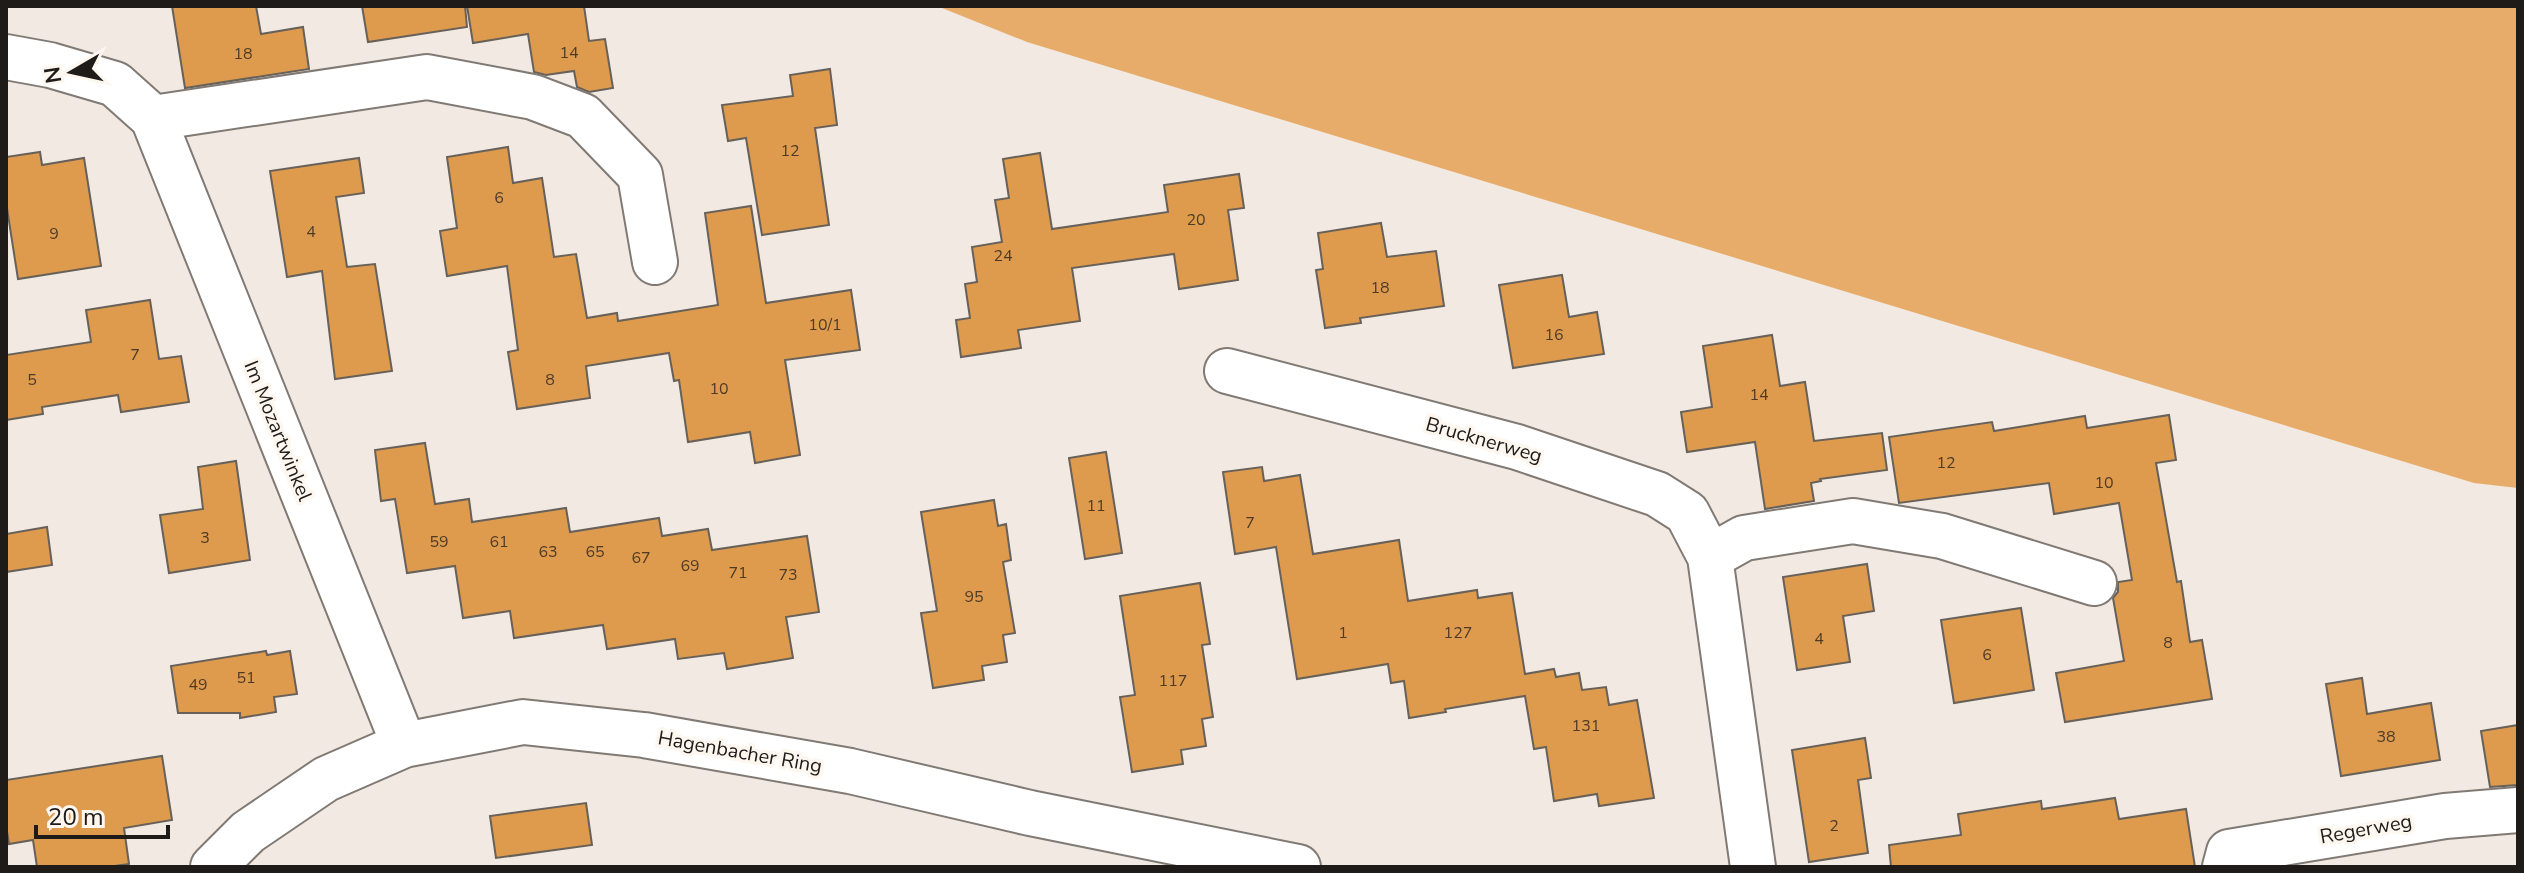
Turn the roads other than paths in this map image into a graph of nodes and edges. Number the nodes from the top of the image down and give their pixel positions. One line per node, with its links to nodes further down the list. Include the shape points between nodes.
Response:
1 (6, 57): 2 (street, Im Mozartwinkel, via 115,84)
2 (153, 118): 3 (street, via 427,77 533,97 583,116 640,175); 7 (street, Im Mozartwinkel)
3 (655, 262)
4 (1227, 371): 5 (street, Brucknerweg, via 1517,447 1657,494 1687,513)
5 (1710, 557): 6 (street, via 1744,538 1853,521 1942,536); 11 (street, Brucknerweg)
6 (2094, 583)
7 (404, 745): 9 (street, Hagenbacher Ring, via 326,779 248,832); 10 (street, Hagenbacher Ring, via 523,722 644,735 850,771)
8 (2518, 810): 12 (street, Regerweg, via 2445,816 2229,852)
9 (213, 867)
10 (1298, 867)
11 (1753, 867)
12 (2225, 867)

